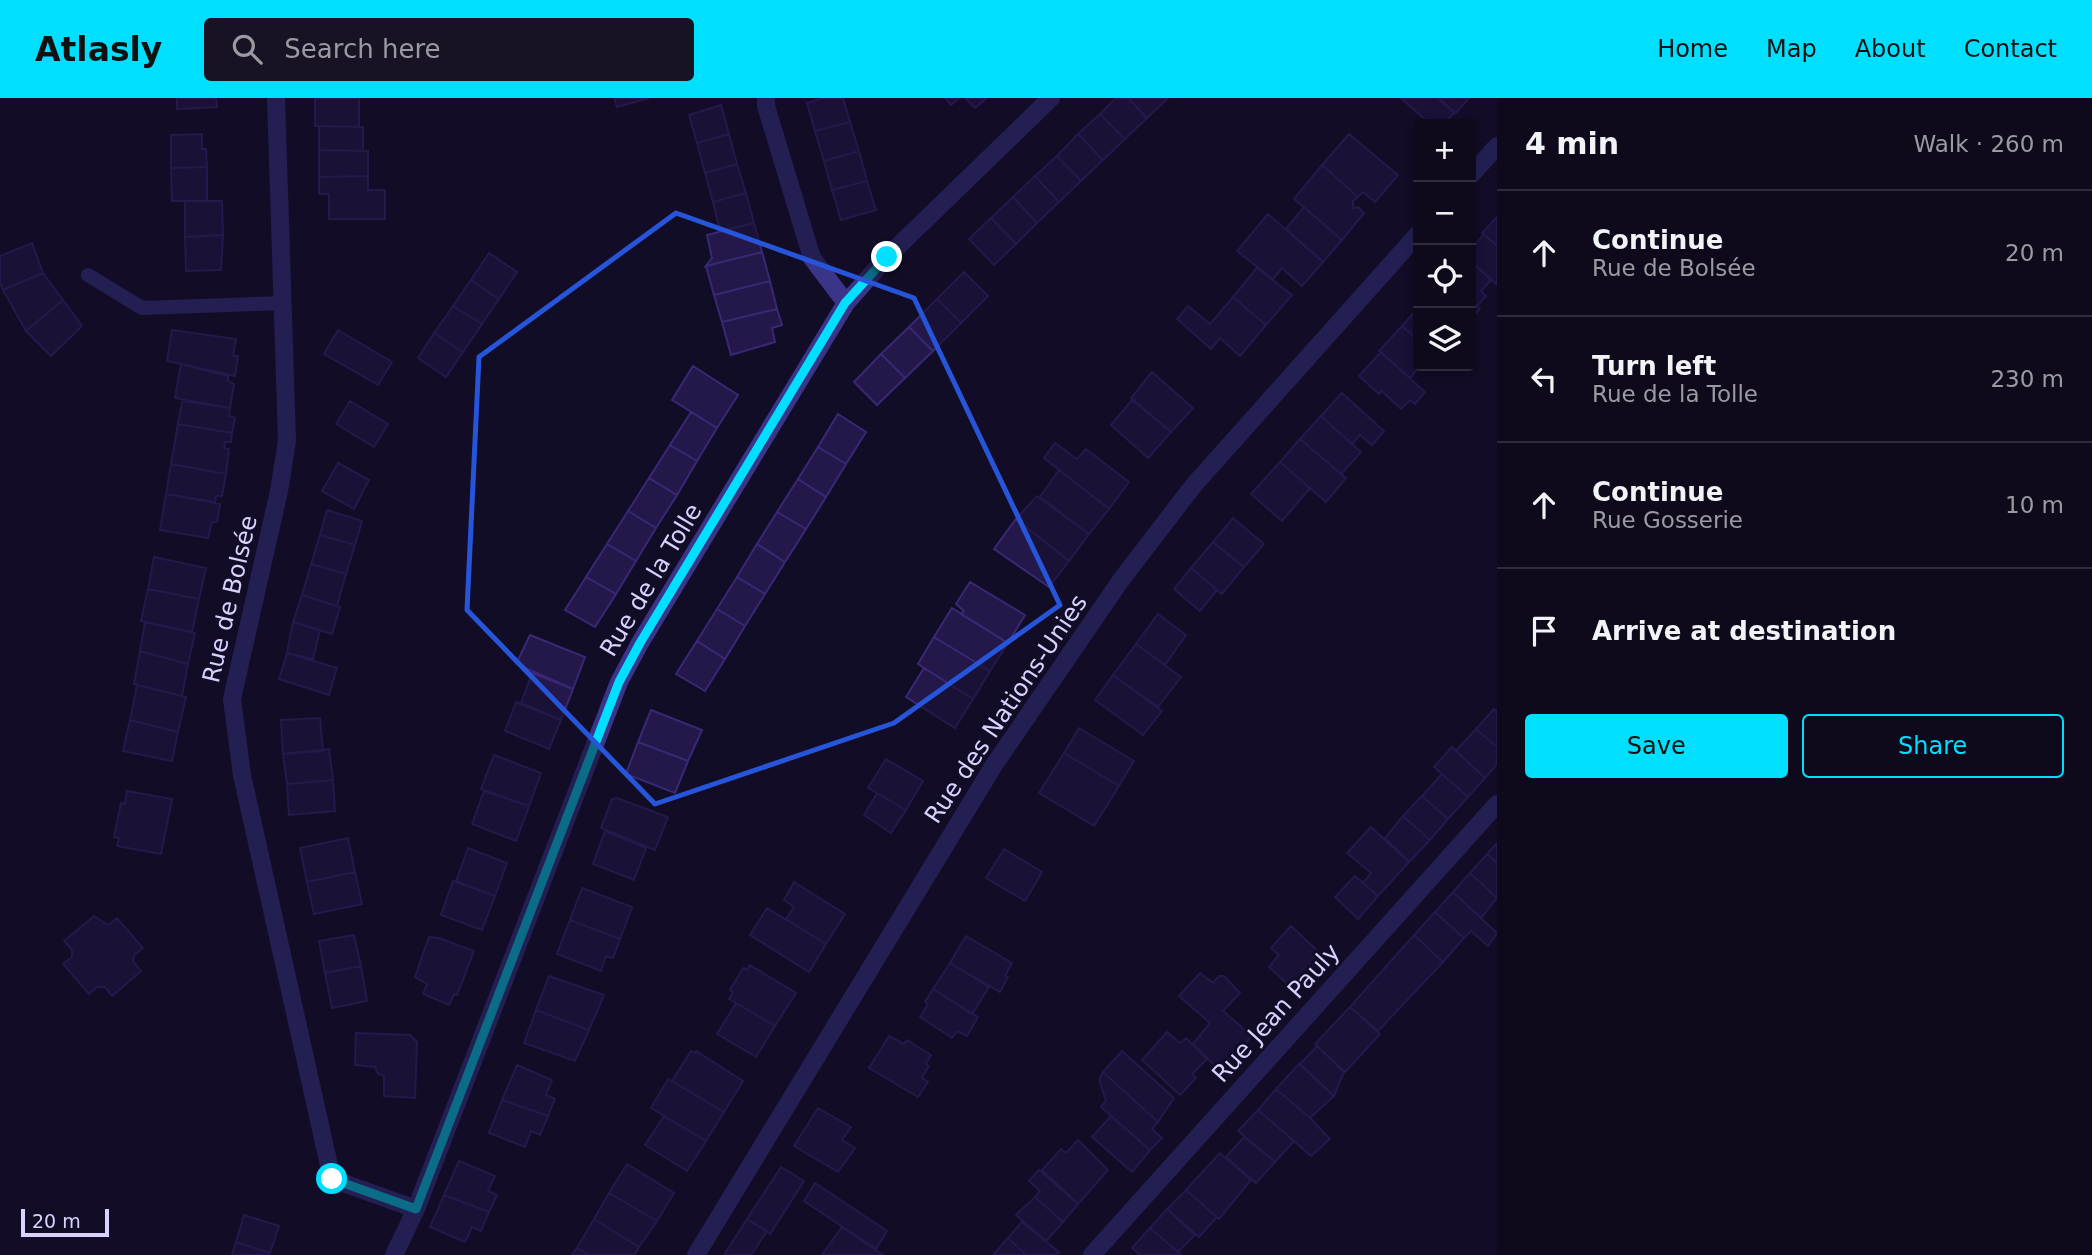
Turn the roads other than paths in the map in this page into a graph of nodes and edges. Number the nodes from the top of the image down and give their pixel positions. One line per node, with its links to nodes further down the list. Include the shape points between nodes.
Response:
1 (276, 98): 8 (street, Rue de Bolsée)
2 (1051, 98): 9 (street, Rue de la Tolle)
3 (762, 101): 9 (street, via 812,258)
4 (1497, 146): 5 (street)
5 (1476, 169)
6 (1413, 240): 13 (street, Rue des Nations-Unies, via 1192,486 1121,580 994,765)
7 (88, 275): 8 (lane, via 142,308)
8 (284, 303): 11 (street, Rue de Bolsée, via 287,441 232,699 242,775 332,1179)
9 (845, 303): 11 (street, Rue de la Tolle, via 619,682)
10 (1497, 804): 14 (street, Rue Jean Pauly)
11 (416, 1209): 12 (street, Rue de la Tolle)
12 (394, 1255)
13 (696, 1255)
14 (1092, 1255)

